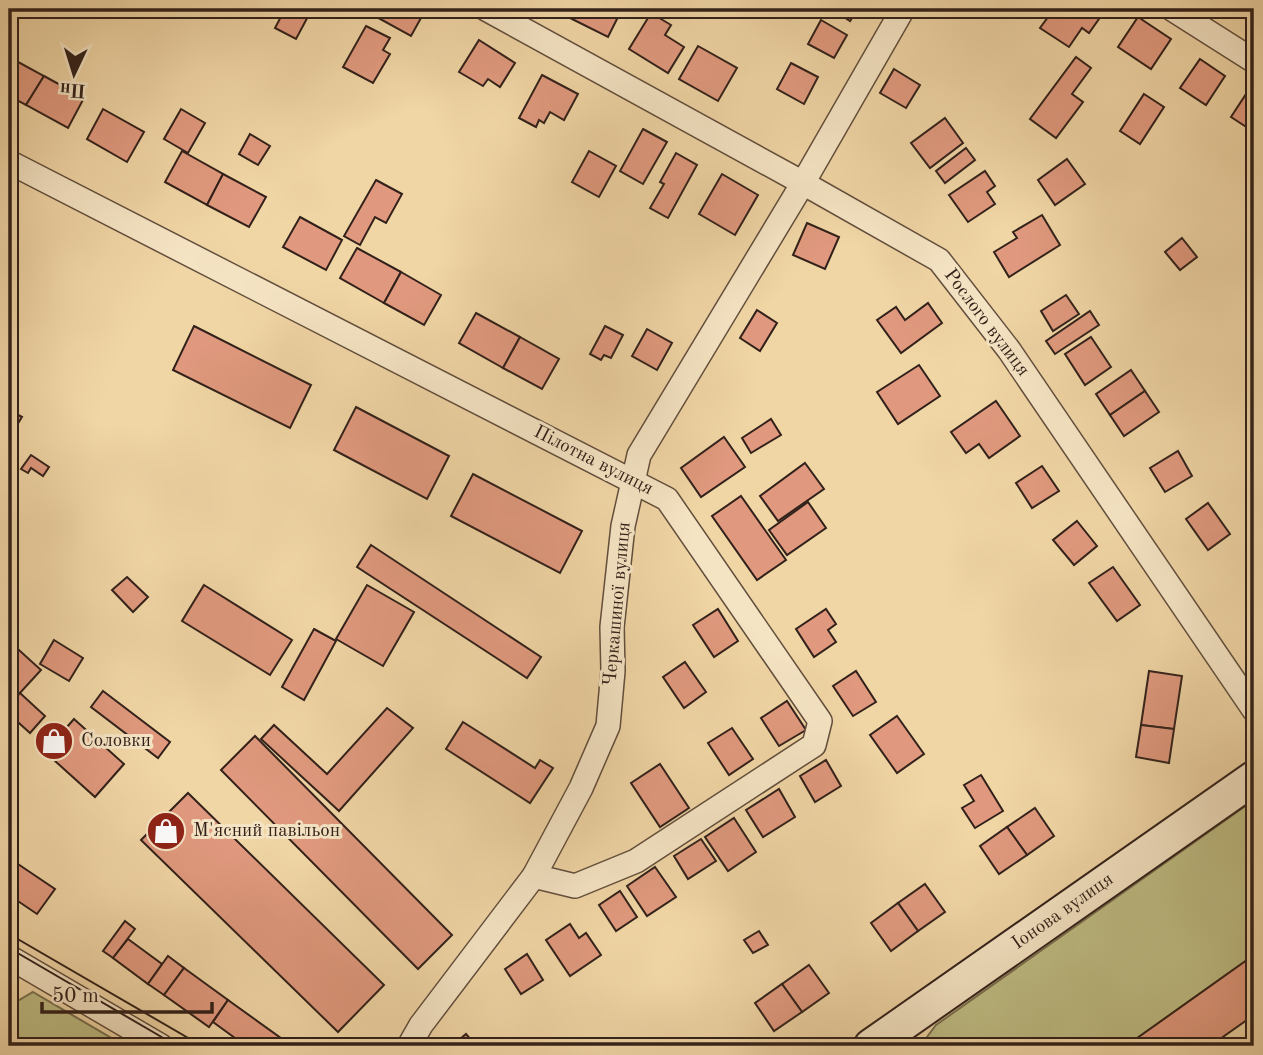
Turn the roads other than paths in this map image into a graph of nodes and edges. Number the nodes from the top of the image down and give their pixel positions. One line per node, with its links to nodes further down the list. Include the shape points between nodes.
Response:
1 (486, 9): 6 (street, Рослого вулиця)
2 (903, 9): 6 (street, Черкашиної вулиця)
3 (1172, 9): 4 (street)
4 (1254, 61)
5 (9, 162): 7 (street, Пілотна вулиця)
6 (803, 183): 7 (street, Черкашиної вулиця, via 639,455); 8 (street, Рослого вулиця, via 939,260 1009,351)
7 (633, 481): 10 (street, Черкашиної вулиця, via 622,526 608,726); 10 (street, Пілотна вулиця, via 667,499 820,720 814,746 636,861 575,886)
8 (1254, 710)
9 (1254, 778): 14 (street, Іонова вулиця)
10 (534, 876): 13 (street, Черкашиної вулиця)
11 (9, 957): 12 (street)
12 (161, 1046)
13 (409, 1046)
14 (871, 1046)

